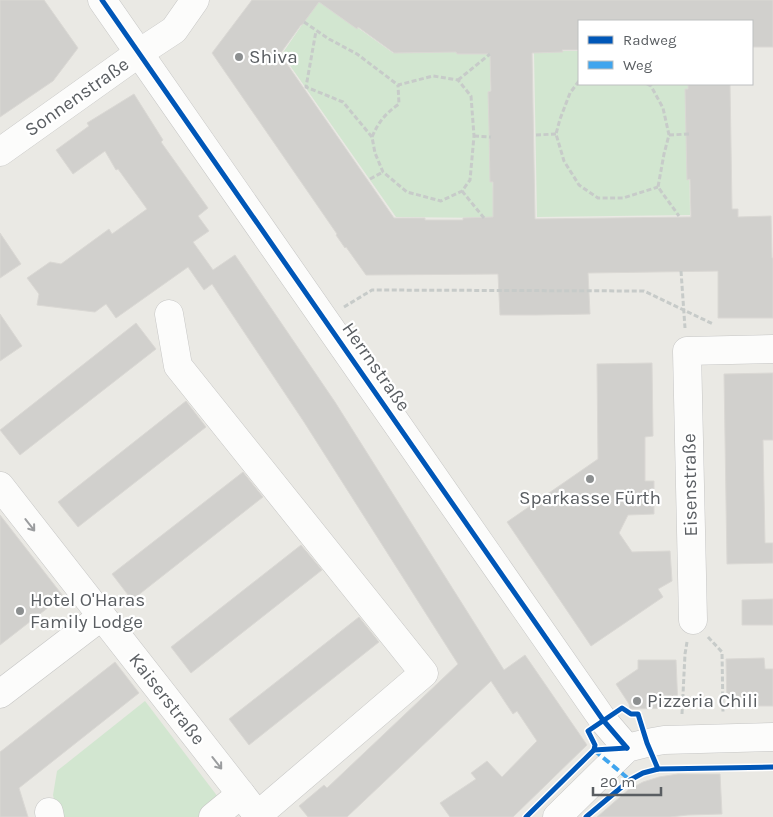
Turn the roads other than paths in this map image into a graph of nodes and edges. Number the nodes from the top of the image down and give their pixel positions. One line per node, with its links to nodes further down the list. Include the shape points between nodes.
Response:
1 (102, 0): 3 (street, Herrnstraße)
2 (195, 0): 3 (street, Sonnenstraße, via 174,30)
3 (139, 53): 4 (street, Sonnenstraße); 12 (street, Herrnstraße, via 603,720)
4 (0, 152)
5 (169, 314): 13 (street, via 178,366 424,673)
6 (773, 349): 9 (street, Eisenstraße, via 686,351)
7 (0, 486): 8 (street, Kaiserstraße, one-way to 8)
8 (102, 616): 10 (street); 13 (street, Kaiserstraße, one-way to 13)
9 (693, 620)
10 (0, 694)
11 (773, 737): 12 (street, via 664,740)
12 (627, 748): 15 (street)
13 (253, 809): 14 (street)
14 (213, 817)
15 (557, 817)

